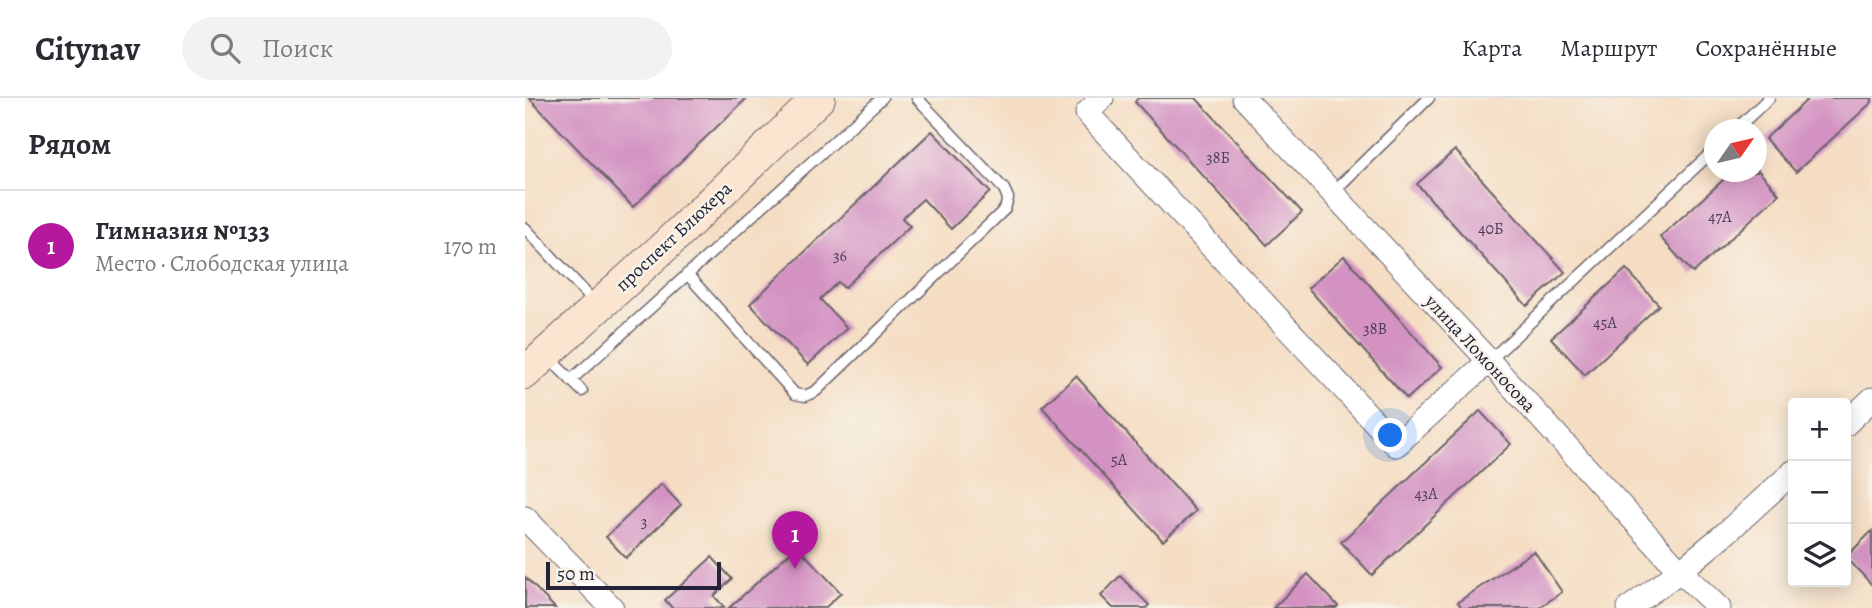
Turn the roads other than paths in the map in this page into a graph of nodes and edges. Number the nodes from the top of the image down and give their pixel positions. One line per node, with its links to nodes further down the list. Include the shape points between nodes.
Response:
1 (819, 98): 13 (main road, проспект Блюхера)
2 (882, 98): 12 (lane)
3 (918, 98): 12 (lane, via 1004,189 1008,198 1005,209 816,391 795,394)
4 (1102, 98): 14 (street, via 1087,113 1396,445)
5 (1244, 98): 10 (street, улица Ломоносова)
6 (1429, 98): 10 (lane)
7 (1769, 98): 8 (lane)
8 (1747, 119)
9 (1704, 158): 14 (lane)
10 (1332, 193): 14 (street, улица Ломоносова)
11 (525, 228): 13 (lane)
12 (687, 274): 16 (lane)
13 (598, 306): 15 (main road, проспект Блюхера)
14 (1489, 361): 22 (street, улица Ломоносова)
15 (535, 363): 16 (lane)
16 (571, 380): 17 (lane)
17 (582, 391)
18 (1872, 399): 19 (street)
19 (1851, 419)
20 (1788, 477): 22 (street)
21 (525, 518): 23 (street)
22 (1680, 571): 24 (street); 25 (street, улица Ломоносова)
23 (612, 608)
24 (1629, 608)
25 (1719, 608)

